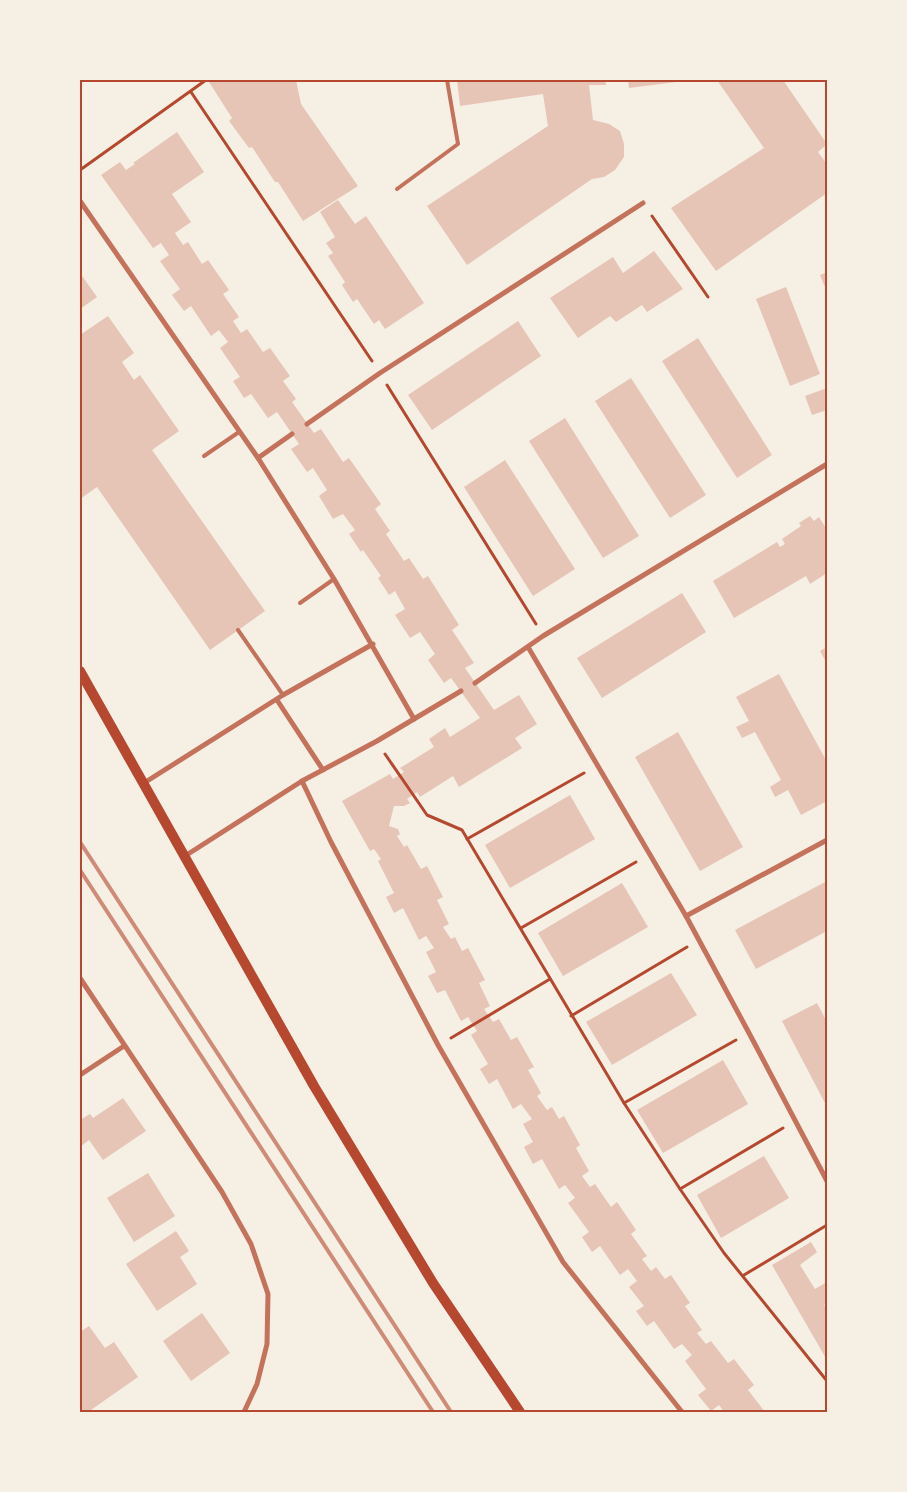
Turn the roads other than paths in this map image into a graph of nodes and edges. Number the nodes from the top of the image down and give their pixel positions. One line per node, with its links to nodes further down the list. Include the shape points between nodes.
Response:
1 (446, 80): 2 (lane, via 458,144)
2 (397, 189)
3 (80, 201): 6 (street)
4 (643, 203): 5 (street)
5 (307, 424)
6 (240, 432): 8 (lane); 9 (street)
7 (292, 434): 9 (street)
8 (204, 456)
9 (258, 458): 11 (street)
10 (827, 464): 15 (street)
11 (334, 578): 12 (lane); 14 (street)
12 (300, 603)
13 (238, 630): 19 (lane)
14 (372, 644): 19 (street); 21 (street)
15 (528, 647): 17 (street); 27 (street)
16 (80, 671): 24 (main road)
17 (475, 683)
18 (461, 692): 21 (street)
19 (283, 695): 20 (street)
20 (277, 700): 22 (street); 24 (street)
21 (414, 719): 22 (street)
22 (323, 770): 23 (street)
23 (302, 781): 26 (street); 34 (street, via 438,1045 563,1262)
24 (144, 783): 26 (main road)
25 (827, 840): 27 (street)
26 (184, 856): 33 (main road, via 314,1086 388,1209 433,1283)
27 (686, 916): 31 (street)
28 (80, 978): 29 (street)
29 (124, 1046): 30 (street); 32 (street, via 222,1192 251,1244 268,1294 267,1344 257,1384)
30 (80, 1075)
31 (827, 1181)
32 (244, 1412)
33 (520, 1412)
34 (682, 1412)

